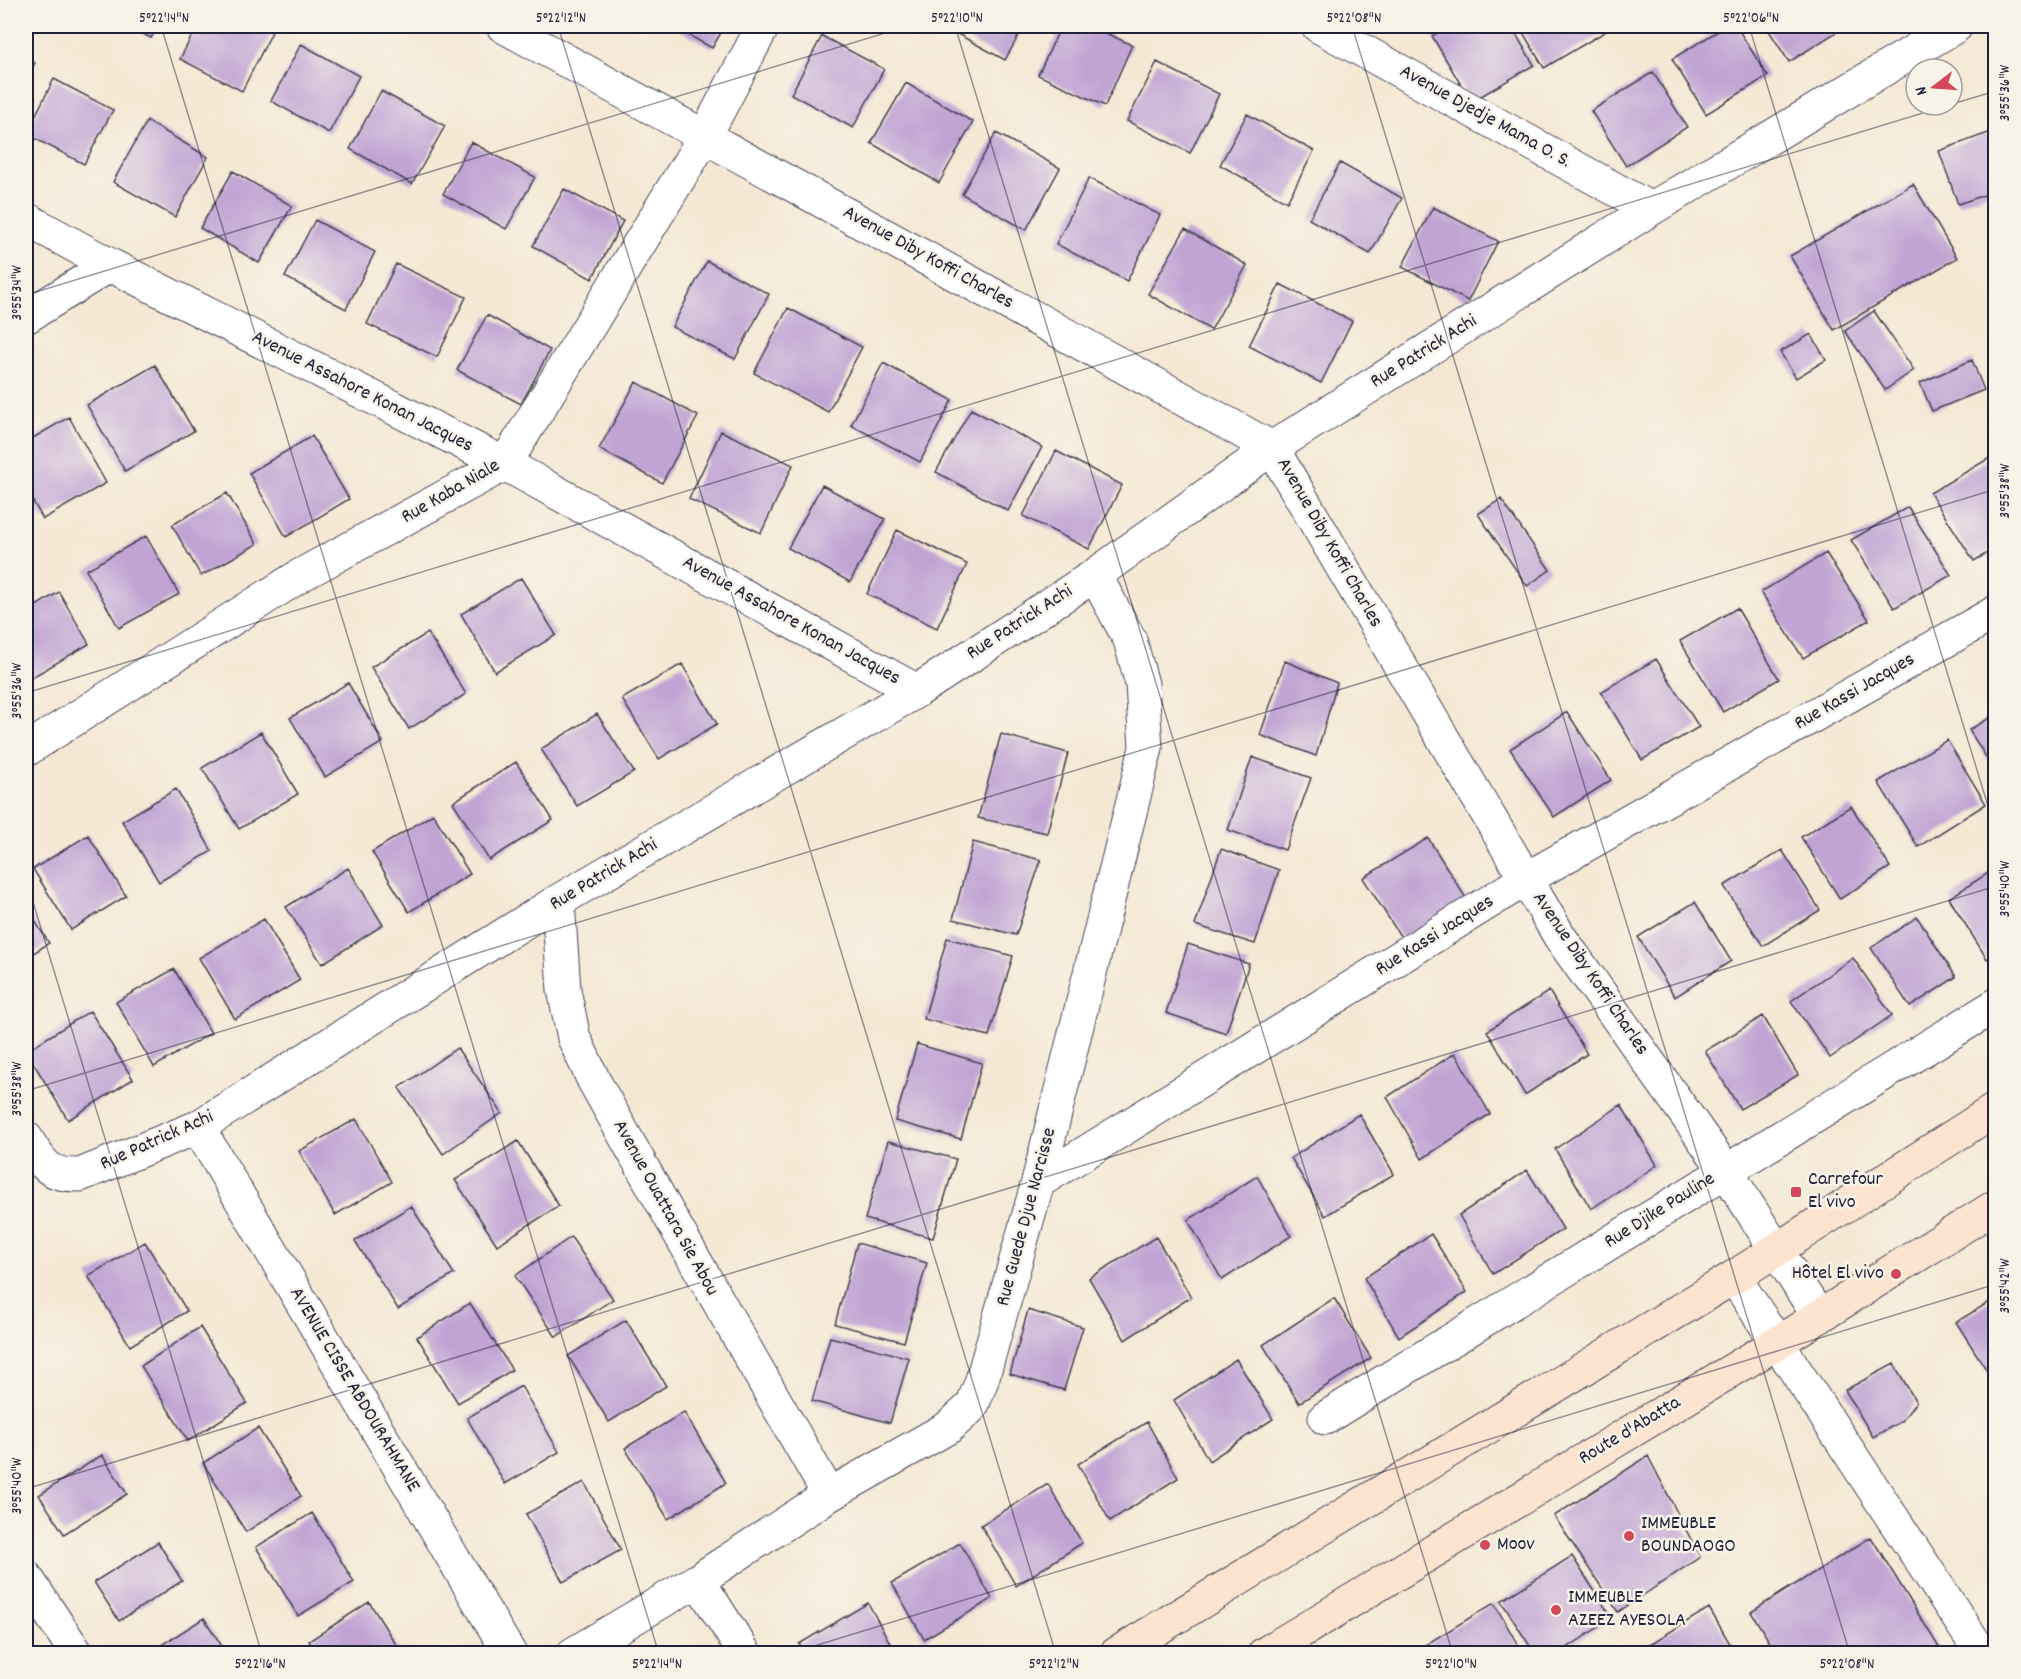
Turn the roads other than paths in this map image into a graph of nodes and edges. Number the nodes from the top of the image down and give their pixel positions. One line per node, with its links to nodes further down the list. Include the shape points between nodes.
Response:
1 (503, 26): 5 (street, Avenue Diby Koffi Charles)
2 (763, 26): 5 (street, Rue Kaba Niale)
3 (1318, 26): 6 (street, Avenue Djedje Mama O. S.)
4 (1956, 26): 6 (street, Rue Patrick Achi)
5 (705, 136): 10 (street, Avenue Diby Koffi Charles); 11 (street, Rue Kaba Niale)
6 (1651, 209): 10 (street, Rue Patrick Achi)
7 (26, 219): 8 (street, Avenue Assahore Konan Jacques)
8 (110, 264): 9 (street); 11 (street, Avenue Assahore Konan Jacques)
9 (26, 317)
10 (1272, 448): 12 (street, Rue Patrick Achi); 16 (street, Avenue Diby Koffi Charles)
11 (505, 464): 14 (street, Avenue Assahore Konan Jacques); 15 (street, Rue Kaba Niale, via 301,575)
12 (1095, 575): 14 (street, Rue Patrick Achi); 23 (street, Rue Guede Djue Narcisse, via 1130,640 1142,684 1146,748)
13 (1995, 612): 16 (street, Rue Kassi Jacques)
14 (917, 691): 17 (street, Rue Patrick Achi)
15 (26, 750)
16 (1526, 879): 22 (street, Avenue Diby Koffi Charles, via 1560,937); 23 (street, Rue Kassi Jacques)
17 (558, 902): 20 (street, Rue Patrick Achi); 30 (street, Avenue Ouattara Sie Abou, via 564,990 574,1038 594,1081)
18 (1995, 1005): 22 (street, Rue Djike Pauline)
19 (1995, 1109): 25 (street)
20 (198, 1127): 21 (street, Rue Patrick Achi, via 80,1175 61,1176 42,1164); 34 (street, AVENUE CISSE ABDOURAHMANE)
21 (26, 1138)
22 (1726, 1171): 25 (street, Avenue Diby Koffi Charles); 29 (street, Rue Djike Pauline)
23 (1038, 1182): 30 (street, Rue Guede Djue Narcisse, via 972,1406 949,1427)
24 (1995, 1206): 27 (street, Route d'Abatta)
25 (1776, 1251): 26 (street); 27 (street, Avenue Diby Koffi Charles)
26 (1734, 1277): 28 (street); 37 (street)
27 (1819, 1317): 28 (street, Route d'Abatta)
28 (1777, 1343): 38 (street, Route d'Abatta); 39 (street)
29 (1325, 1418)
30 (829, 1495): 32 (street, Rue Guede Djue Narcisse)
31 (26, 1577): 33 (street)
32 (698, 1580): 35 (street, Rue Guede Djue Narcisse); 36 (street)
33 (77, 1653)
34 (510, 1653)
35 (573, 1653)
36 (745, 1653)
37 (1116, 1653)
38 (1264, 1653)
39 (1982, 1653)

